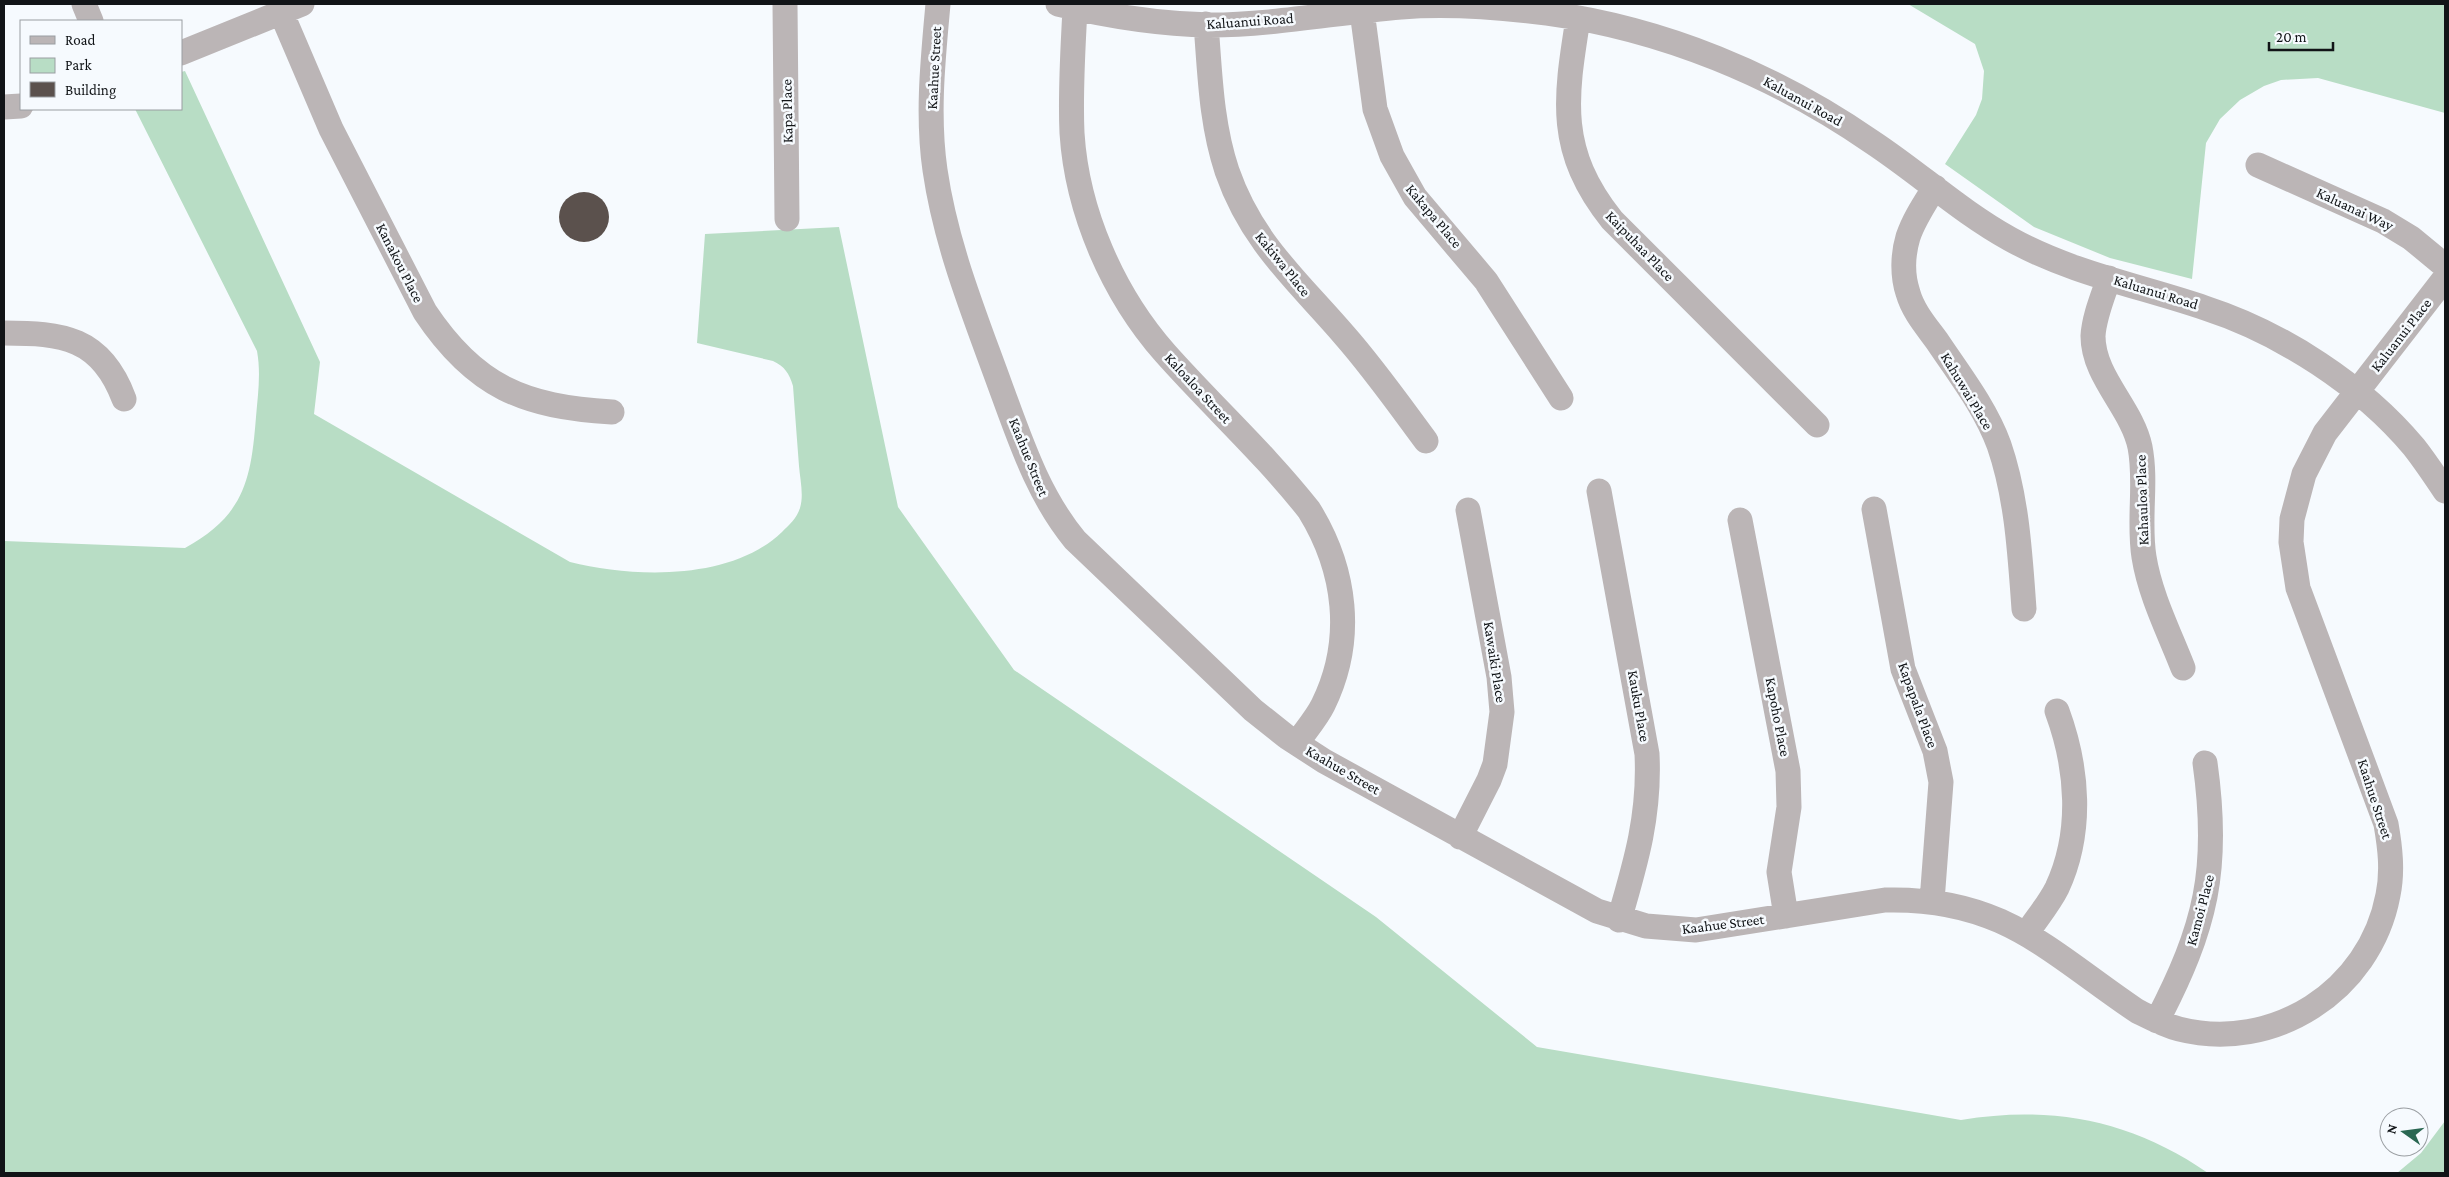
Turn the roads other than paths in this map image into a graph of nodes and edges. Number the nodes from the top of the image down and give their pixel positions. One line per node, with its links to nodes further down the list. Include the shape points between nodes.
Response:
1 (84, 4): 8 (street)
2 (786, 4): 15 (street, Kapa Place)
3 (938, 4): 34 (street, Kaahue Street, via 930,102 940,202 959,272 1041,491 1062,524 1089,554 1253,710)
4 (1066, 6): 9 (street, Kaluanui Road, via 1140,20); 34 (street, Kaloaloa Street, via 1072,135 1085,202 1109,266 1129,304 1165,352 1309,510 1321,529 1337,572 1343,617 1338,664 1322,708)
5 (292, 8): 10 (street); 23 (street, Kanakou Place, via 331,129 425,312 442,338 476,371 516,395 561,408)
6 (1362, 11): 7 (street, Kaluanui Road, via 1452,6); 9 (street, Kaluanui Road); 22 (street, Kakapa Place, via 1375,109 1392,156 1416,197 1486,281)
7 (1578, 18): 14 (street, Kaluanui Road, via 1678,44 1759,76 1836,118); 24 (street, Kaipuhaa Place, via 1568,82 1568,119 1575,155 1590,190 1612,220)
8 (91, 20)
9 (1206, 24): 25 (street, Kakiwa Place, via 1219,144 1249,220 1275,259 1346,336)
10 (182, 53)
11 (20, 106): 12 (street)
12 (4, 107)
13 (2258, 165): 16 (street, Kaluanai Way, via 2390,225)
14 (1935, 187): 17 (street, Kaluanui Road, via 1978,219 2033,251); 31 (street, Kahuwai Place, via 1908,236 1904,258 1905,281 1912,305 1972,392 1998,444 2016,522)
15 (787, 219)
16 (2445, 266)
17 (2109, 278): 20 (street, Kaluanui Road, via 2249,324 2301,353); 32 (street, Kahauloa Place, via 2095,322 2094,348 2097,361 2138,438 2142,462 2144,557 2156,599)
18 (2445, 278): 20 (street, Kaluanui Place)
19 (4, 333): 21 (street, via 53,334 80,343 103,361)
20 (2357, 391): 27 (street, Kaluanui Road, via 2413,446); 41 (street, Kaahue Street, via 2325,433 2304,474 2292,519 2291,542 2298,588 2386,824 2390,871 2382,918 2373,941 2345,980 2310,1009 2290,1020 2261,1029 2224,1034 2186,1030)
21 (124, 398)
22 (1561, 398)
23 (612, 412)
24 (1817, 425)
25 (1426, 441)
26 (1599, 491): 39 (street, Kauku Place, via 1647,754 1644,828)
27 (2445, 491)
28 (1874, 509): 37 (street, Kapapala Place, via 1903,670 1935,751 1940,774 1942,799)
29 (1468, 510): 36 (street, Kawaiki Place, via 1499,677 1502,712 1495,764)
30 (1740, 520): 38 (street, Kapoho Place, via 1788,771 1789,807 1778,872)
31 (2024, 609)
32 (2183, 668)
33 (2057, 711): 40 (street, via 2073,769 2073,829 2065,868 2056,890)
34 (1297, 743): 36 (street, Kaahue Street)
35 (2205, 763): 41 (street, Kamoi Place, via 2212,828 2207,892 2186,959)
36 (1460, 836): 39 (street, Kaahue Street, via 1573,899)
37 (1932, 901): 38 (street, Kaahue Street, via 1885,900); 40 (street, Kaahue Street, via 1978,911)
38 (1786, 916): 39 (street, Kaahue Street, via 1696,930 1654,928)
39 (1619, 920)
40 (2027, 933): 41 (street, Kaahue Street, via 2137,1011)
41 (2157, 1021)

